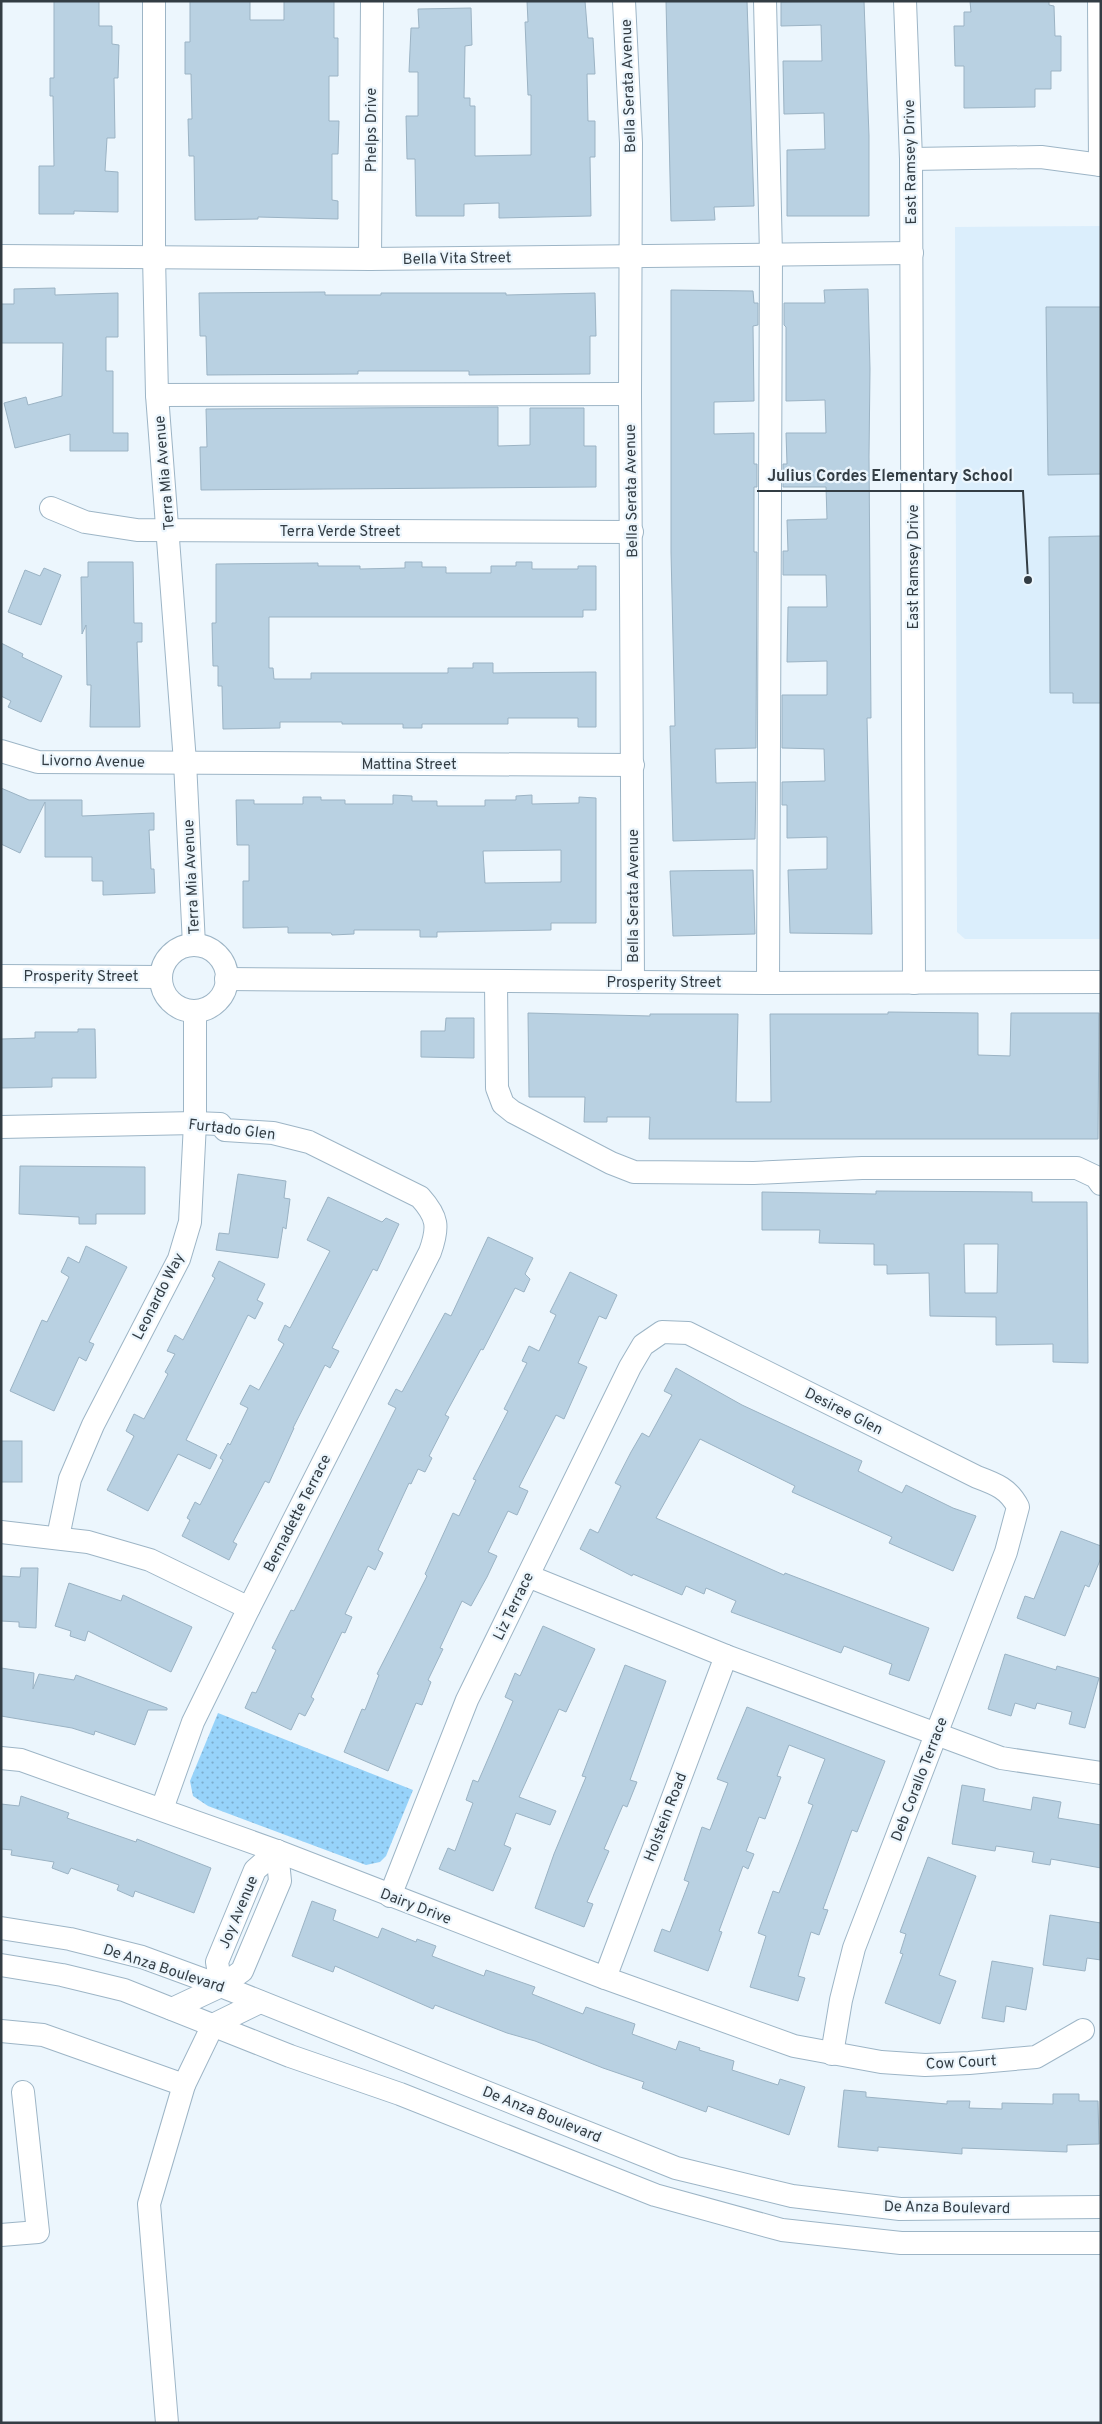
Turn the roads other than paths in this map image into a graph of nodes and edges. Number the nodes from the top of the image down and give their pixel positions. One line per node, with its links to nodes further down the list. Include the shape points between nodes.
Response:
1 (154, 1): 13 (street, Terra Mia Avenue)
2 (372, 1): 14 (street, Phelps Drive)
3 (624, 1): 10 (street, Bella Serata Avenue, via 631,143)
4 (765, 1): 11 (street)
5 (905, 1): 7 (street, East Ramsey Drive)
6 (1099, 1): 8 (street)
7 (911, 159): 8 (street, via 1041,158); 9 (street, East Ramsey Drive)
8 (1100, 165)
9 (912, 253): 11 (street, Bella Vita Street); 29 (street, East Ramsey Drive)
10 (630, 255): 11 (street, Bella Vita Street); 14 (street, Bella Vita Street); 15 (street, Bella Serata Avenue)
11 (771, 255): 31 (street)
12 (1, 256): 13 (street, Bella Vita Street)
13 (154, 256): 14 (street, Bella Vita Street); 16 (street, Terra Mia Avenue)
14 (370, 259)
15 (630, 394): 16 (street); 19 (street, Bella Serata Avenue)
16 (157, 395): 18 (street, Terra Mia Avenue)
17 (51, 508): 18 (street, Terra Verde Street, via 85,522 137,530)
18 (168, 530): 19 (street, Terra Verde Street); 21 (street, Terra Mia Avenue)
19 (632, 532): 22 (street, Bella Serata Avenue)
20 (1, 751): 21 (street, Livorno Avenue, via 38,762)
21 (185, 762): 22 (street, Mattina Street); 23 (street, Terra Mia Avenue)
22 (634, 765): 27 (street, Bella Serata Avenue)
23 (194, 945): 25 (street, via 184,946 171,954 162,966); 26 (street, via 204,947 221,959)
24 (1, 976): 25 (street, Prosperity Street)
25 (160, 977): 32 (street, via 167,997 184,1010)
26 (226, 980): 28 (street, Prosperity Street); 32 (street, via 220,998 205,1009)
27 (634, 981): 28 (street, Prosperity Street); 31 (street, Prosperity Street)
28 (496, 982): 35 (street, via 497,1088 503,1104 544,1129 634,1172 1076,1168 1096,1177)
29 (914, 982): 30 (street, Prosperity Street); 31 (street, Prosperity Street)
30 (1101, 982)
31 (768, 983)
32 (195, 1011): 33 (street, Leonardo Way)
33 (195, 1122): 34 (street, Furtado Glen); 36 (street, Furtado Glen, via 220,1124 225,1130 273,1133 309,1142 420,1197 432,1210); 40 (street, Leonardo Way, via 190,1222 179,1259 93,1425 70,1479)
34 (1, 1127)
35 (1101, 1184)
36 (435, 1221): 42 (street, Bernadette Terrace, via 436,1235 430,1252)
37 (662, 1332): 38 (street, Desiree Glen, via 688,1333 977,1477 1000,1485); 41 (street, Liz Terrace, via 643,1345 630,1367)
38 (1018, 1507): 44 (street, Deb Corallo Terrace, via 1006,1552)
39 (1, 1532): 40 (street)
40 (58, 1537): 42 (street, via 150,1560)
41 (528, 1576): 43 (street); 49 (street, Liz Terrace, via 467,1700)
42 (249, 1608): 47 (street, Bernadette Terrace, via 193,1722)
43 (726, 1656): 44 (street); 52 (street, Holstein Road)
44 (936, 1734): 46 (street, via 1001,1758); 59 (street, Deb Corallo Terrace, via 854,1948)
45 (1, 1758): 47 (street, Dairy Drive, via 21,1760)
46 (1101, 1773)
47 (162, 1809): 48 (street, Dairy Drive)
48 (277, 1851): 49 (street, Dairy Drive); 53 (street, Joy Avenue, via 255,1870 217,1962)
49 (390, 1896): 52 (street, Dairy Drive)
50 (1, 1928): 53 (street, De Anza Boulevard, via 70,1939 133,1955)
51 (1, 1966): 55 (street, via 62,1975 124,1990)
52 (605, 1978): 59 (street, Dairy Drive, via 750,2032)
53 (221, 1986): 54 (street, De Anza Boulevard); 55 (street)
54 (260, 2002): 56 (street); 62 (street, De Anza Boulevard, via 676,2168 792,2196 900,2209)
55 (172, 2009): 56 (street)
56 (213, 2026): 60 (street); 64 (street, via 400,2094 655,2195 782,2230 901,2242)
57 (1083, 2030): 59 (street, Cow Court, via 1036,2057 925,2065)
58 (1, 2031): 60 (street, via 43,2035)
59 (832, 2054)
60 (184, 2084): 65 (street, via 149,2204)
61 (23, 2092): 63 (street, via 38,2232)
62 (1101, 2207)
63 (1, 2235)
64 (1101, 2243)
65 (167, 2423)

